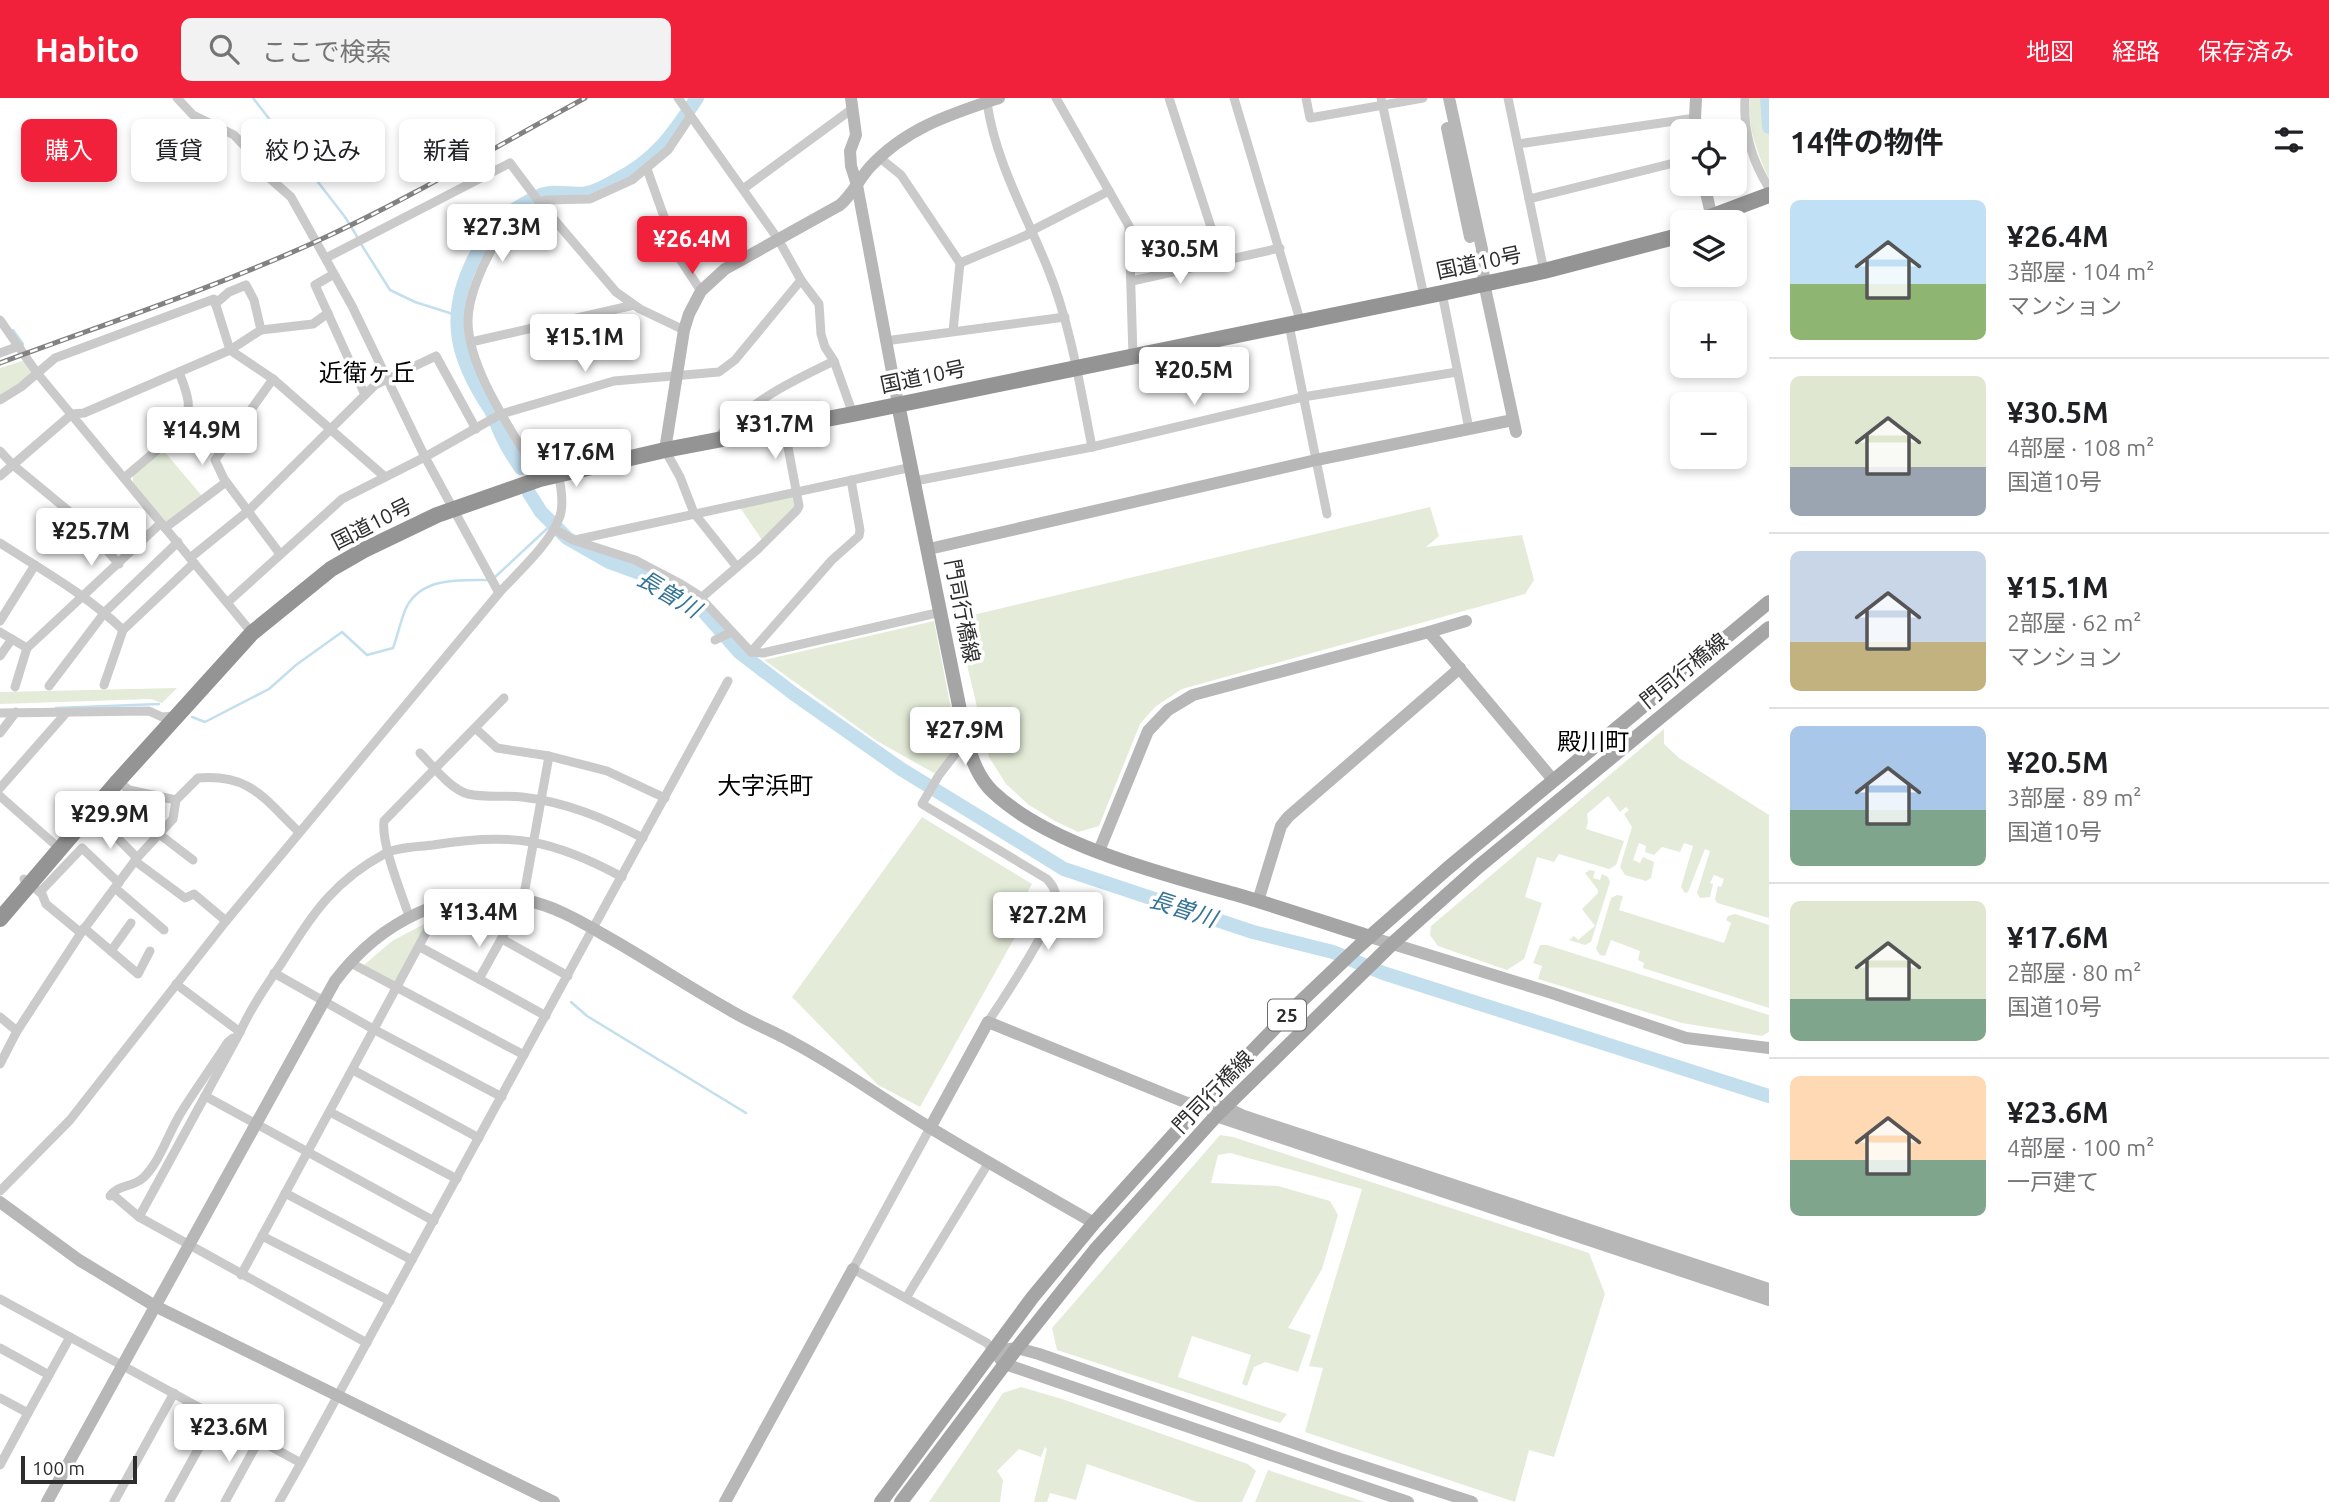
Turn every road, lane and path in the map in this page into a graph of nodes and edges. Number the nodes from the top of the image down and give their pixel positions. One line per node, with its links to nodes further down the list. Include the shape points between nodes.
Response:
1 (177, 98): 41 (street, via 193,115 241,142 266,175 291,197)
2 (678, 98): 17 (street)
3 (1056, 98): 29 (street)
4 (1169, 98): 42 (street)
5 (1234, 98): 40 (street)
6 (1306, 98): 15 (street, via 1310,118)
7 (1423, 98): 15 (street)
8 (1441, 98): 46 (street)
9 (1450, 98): 46 (street, via 1482,249)
10 (1508, 98): 21 (street)
11 (1688, 98): 18 (street)
12 (1696, 98): 19 (street)
13 (1745, 98): 22 (street)
14 (993, 100): 23 (street, via 925,124); 36 (street, via 991,128)
15 (1382, 102): 50 (street)
16 (851, 103): 26 (street, via 856,135 850,150 851,166); 28 (street)
17 (688, 114): 25 (street, via 668,150); 28 (street)
18 (1692, 119)
19 (1694, 119)
20 (1670, 127): 21 (street)
21 (1518, 144): 31 (street)
22 (1749, 145): 27 (street)
23 (880, 158): 26 (street); 43 (street, via 901,175)
24 (1670, 164): 31 (street)
25 (647, 169): 33 (street, via 590,199); 49 (street, via 678,256)
26 (857, 185): 39 (street, via 840,205); 61 (street)
27 (1769, 188)
28 (743, 189): 39 (street)
29 (1109, 191): 36 (street); 48 (street, via 1129,226)
30 (1769, 195): 34 (highway)
31 (1529, 199): 44 (street)
32 (1769, 202): 35 (highway)
33 (540, 203): 41 (street, via 510,163); 53 (street, via 616,292); 62 (street, via 536,213 494,245 469,312)
34 (1735, 210)
35 (1744, 210)
36 (1031, 231): 43 (street); 55 (street)
37 (1670, 231): 44 (highway, 国道10号)
38 (1670, 238): 44 (highway, 国道10号)
39 (778, 239): 47 (street); 49 (street, via 725,269)
40 (1280, 248): 42 (street); 56 (street)
41 (326, 258): 45 (street)
42 (1222, 261): 48 (street)
43 (960, 263): 60 (street)
44 (1543, 266): 46 (highway, 国道10号)
45 (334, 274): 54 (street, via 315,285); 74 (street)
46 (1483, 278): 50 (highway, 国道10号); 51 (highway, 国道10号); 85 (street, via 1515,426)
47 (801, 280): 67 (street, via 819,304 821,334); 72 (street, via 726,367 719,372)
48 (1132, 281): 65 (street)
49 (701, 291): 59 (street)
50 (1424, 292): 51 (highway, 国道10号); 56 (highway, 国道10号)
51 (1442, 293): 70 (street)
52 (215, 304): 58 (street, via 246,285); 64 (street); 71 (street, via 214,299 55,358)
53 (634, 305): 59 (street); 62 (street)
54 (328, 313): 58 (street, via 313,324); 75 (street)
55 (1065, 317): 60 (street); 68 (street)
56 (1299, 317): 65 (highway, 国道10号); 76 (street, via 1290,330)
57 (0, 320): 63 (street)
58 (261, 330): 64 (street)
59 (684, 330): 72 (street)
60 (953, 331): 61 (street)
61 (885, 341): 77 (street)
62 (471, 342): 81 (street)
63 (19, 346): 66 (street); 71 (street)
64 (230, 350): 69 (street); 73 (street)
65 (1133, 351): 68 (highway, 国道10号)
66 (0, 353)
67 (834, 361): 79 (street); 86 (street, via 782,386 740,414)
68 (1076, 363): 77 (highway, 国道10号); 88 (street)
69 (180, 372): 80 (street); 98 (street, via 190,405 186,422)
70 (1457, 372): 76 (street); 85 (street)
71 (37, 373): 78 (street); 80 (street)
72 (676, 376): 81 (street, via 614,381); 87 (street)
73 (273, 379): 83 (street); 100 (street, via 215,460)
74 (388, 379): 75 (street); 84 (street, via 436,356); 90 (street)
75 (365, 395): 83 (street)
76 (1303, 397): 88 (street); 91 (street)
77 (897, 399): 79 (highway, 国道10号); 94 (main road, 門司行橋線)
78 (0, 400)
79 (852, 409): 82 (highway, 国道10号); 86 (highway, 国道10号)
80 (72, 414): 92 (street); 98 (street)
81 (501, 414): 84 (street); 97 (street)
82 (784, 426): 86 (highway, 国道10号); 101 (street)
83 (331, 429): 96 (street); 103 (street)
84 (476, 429): 90 (street)
85 (1469, 429): 91 (street)
86 (719, 436): 87 (highway, 国道10号)
87 (665, 446): 93 (highway, 国道10号); 104 (street)
88 (1092, 447): 94 (street)
89 (0, 451): 92 (street)
90 (425, 457): 96 (street); 102 (street)
91 (1316, 460): 105 (street); 111 (street)
92 (13, 465): 95 (street); 114 (street, via 82,522)
93 (558, 471): 97 (highway, 国道10号); 107 (street, via 561,514)
94 (913, 474): 99 (street); 111 (main road, 門司行橋線)
95 (0, 476)
96 (385, 477): 112 (street, via 342,499)
97 (539, 477): 102 (highway, 国道10号, via 505,482)
98 (124, 478): 106 (street)
99 (851, 480): 101 (street); 135 (street, via 859,536)
100 (226, 482): 103 (street); 106 (street)
101 (796, 492): 104 (street); 116 (street, via 797,510)
102 (451, 505): 117 (street); 128 (highway, 国道10号, via 399,521 333,558 280,597)
103 (248, 511): 112 (street); 113 (street)
104 (694, 513): 108 (street); 116 (street)
105 (1327, 514)
106 (163, 526): 109 (street); 114 (street)
107 (554, 529): 108 (street); 117 (street)
108 (573, 540): 119 (street, via 635,560)
109 (178, 542): 113 (street); 122 (street)
110 (0, 543): 115 (street)
111 (929, 549): 123 (main road, 門司行橋線)
112 (280, 554): 120 (street)
113 (192, 561): 120 (street); 127 (street)
114 (119, 564): 118 (street)
115 (35, 565): 118 (street); 124 (street)
116 (737, 567): 119 (street)
117 (499, 593): 161 (street)
118 (82, 596): 122 (street); 134 (street)
119 (701, 598): 131 (street)
120 (228, 602): 128 (street)
121 (1769, 602): 154 (main road, 門司行橋線 / 25)
122 (104, 612): 127 (street); 140 (street)
123 (941, 612): 135 (street); 149 (main road, 門司行橋線)
124 (0, 621)
125 (1466, 621): 130 (street)
126 (1769, 628): 186 (main road, 門司行橋線 / 25, via 1478,867)
127 (123, 629): 139 (street)
128 (250, 630): 146 (highway, 国道10号)
129 (0, 632): 132 (street)
130 (1429, 632): 137 (street); 166 (street, via 1180,702 1148,731)
131 (729, 633): 133 (street); 135 (street)
132 (12, 639): 134 (street); 136 (street)
133 (715, 640)
134 (27, 648): 141 (street)
135 (751, 652)
136 (0, 656)
137 (1460, 668): 154 (street); 174 (street, via 1288,817)
138 (729, 681): 157 (street)
139 (104, 685)
140 (49, 686)
141 (15, 687)
142 (504, 698): 147 (street)
143 (16, 712): 144 (street); 145 (street); 148 (street)
144 (0, 713)
145 (66, 713): 146 (street, via 149,711); 155 (street)
146 (169, 717): 153 (highway, 国道10号); 165 (highway, 国道10号)
147 (475, 728): 151 (street, via 497,748); 152 (street)
148 (0, 733)
149 (966, 740): 166 (main road, 門司行橋線, via 991,790 1038,823); 199 (street, via 922,804 1047,879 1056,894 1052,913 1034,947)
150 (420, 752): 152 (street)
151 (549, 756): 157 (street, via 607,771); 158 (street)
152 (434, 767): 158 (street, via 467,794); 167 (street, via 384,821)
153 (118, 781): 159 (street, via 129,790); 165 (highway, 国道10号)
154 (1554, 781): 184 (main road, 門司行橋線 / 25)
155 (0, 788)
156 (0, 796): 165 (street)
157 (665, 798): 163 (street)
158 (541, 799): 163 (street, via 577,808); 164 (street)
159 (176, 800): 161 (street, via 198,778 232,779 255,791); 162 (street, via 173,819)
160 (104, 824): 168 (street)
161 (299, 832): 179 (street)
162 (159, 834): 168 (street); 169 (street)
163 (643, 838): 170 (street)
164 (534, 841): 167 (street, via 476,839); 170 (street); 173 (street)
165 (57, 847): 171 (highway, 国道10号)
166 (1099, 851): 174 (main road, 門司行橋線)
167 (389, 852): 177 (street); 191 (street, via 330,893)
168 (136, 860): 172 (street); 179 (street, via 185,898 194,894)
169 (193, 860)
170 (622, 877): 181 (street)
171 (32, 885): 172 (street, via 82,848); 176 (highway, 国道10号); 178 (highway, 国道10号); 183 (street, via 46,904)
172 (117, 885): 182 (street); 183 (street)
173 (523, 900): 175 (street, via 492,898); 181 (street, via 551,907); 185 (street)
174 (1258, 901): 184 (main road, 門司行橋線)
175 (442, 905): 177 (street); 187 (street)
176 (0, 906)
177 (409, 916): 190 (street, via 379,934)
178 (0, 919)
179 (226, 921): 194 (street)
180 (131, 923): 188 (street)
181 (594, 929): 192 (street); 213 (street, via 729,1010 796,1043)
182 (164, 930)
183 (82, 931): 188 (street); 201 (street)
184 (1370, 937): 186 (street); 209 (main road, 門司行橋線 / 25)
185 (502, 939): 192 (street); 193 (street)
186 (1393, 943): 203 (street, via 1686,1038); 210 (main road, 門司行橋線 / 25)
187 (420, 947): 193 (street); 195 (street)
188 (111, 951): 189 (street, via 138,974)
189 (150, 951)
190 (349, 962): 195 (street); 196 (street)
191 (274, 974): 196 (street); 202 (street)
192 (568, 976): 197 (street)
193 (479, 979): 197 (street)
194 (176, 984): 202 (street); 218 (street, via 70,1120)
195 (397, 989): 200 (street); 204 (street)
196 (323, 1001): 200 (street); 212 (street)
197 (546, 1016): 204 (street)
198 (0, 1017): 201 (street)
199 (988, 1022): 209 (street, via 1186,1103); 213 (street)
200 (375, 1030): 206 (street); 208 (street)
201 (17, 1031): 205 (street)
202 (240, 1032): 207 (street); 221 (street, via 214,1062 142,1179 111,1195)
203 (1769, 1048)
204 (524, 1055): 208 (street)
205 (0, 1064)
206 (353, 1070): 211 (street); 214 (street)
207 (205, 1096): 212 (street); 221 (street)
208 (502, 1097): 214 (street)
209 (1204, 1101): 210 (street); 223 (main road, 門司行橋線 / 25)
210 (1221, 1111): 229 (street); 232 (street); 238 (main road, 門司行橋線 / 25, via 1095,1250)
211 (330, 1112): 215 (street); 217 (street)
212 (255, 1123): 215 (street); 225 (street)
213 (930, 1128): 216 (street); 227 (street)
214 (479, 1138): 217 (street)
215 (309, 1151): 219 (street); 222 (street)
216 (989, 1162): 223 (street); 230 (street)
217 (457, 1179): 222 (street)
218 (0, 1191)
219 (285, 1193): 224 (street); 226 (street)
220 (0, 1202): 234 (street)
221 (139, 1217): 225 (street)
222 (434, 1220): 226 (street)
223 (1094, 1223): 239 (main road, 門司行橋線 / 25)
224 (262, 1236): 228 (street); 233 (street)
225 (188, 1245): 228 (street); 234 (street)
226 (412, 1260): 233 (street)
227 (853, 1269): 230 (street); 257 (street)
228 (241, 1275): 236 (street)
229 (1769, 1289)
230 (906, 1298): 239 (street, via 987,1343)
231 (0, 1299): 235 (street)
232 (1769, 1300)
233 (390, 1301): 236 (street)
234 (155, 1306): 241 (street); 244 (street)
235 (70, 1337): 241 (street); 242 (street)
236 (367, 1343): 244 (street)
237 (0, 1348): 242 (street)
238 (1017, 1348): 239 (street); 240 (main road, 門司行橋線 / 25); 261 (street)
239 (993, 1351): 240 (street); 258 (main road, 門司行橋線 / 25)
240 (1005, 1364): 259 (main road, 門司行橋線 / 25); 260 (street)
241 (122, 1365): 243 (street); 251 (street)
242 (49, 1375): 246 (street)
243 (174, 1393): 247 (street); 252 (street)
244 (337, 1396): 249 (street); 256 (street)
245 (0, 1398): 246 (street)
246 (28, 1413): 250 (street)
247 (216, 1417): 248 (street); 253 (street)
248 (259, 1440): 249 (street); 254 (street)
249 (300, 1463): 255 (street)
250 (0, 1465)
251 (47, 1502)
252 (114, 1502)
253 (169, 1502)
254 (225, 1502)
255 (279, 1502)
256 (554, 1502)
257 (724, 1502)
258 (881, 1502)
259 (901, 1502)
260 (1408, 1502)
261 (1472, 1502)

